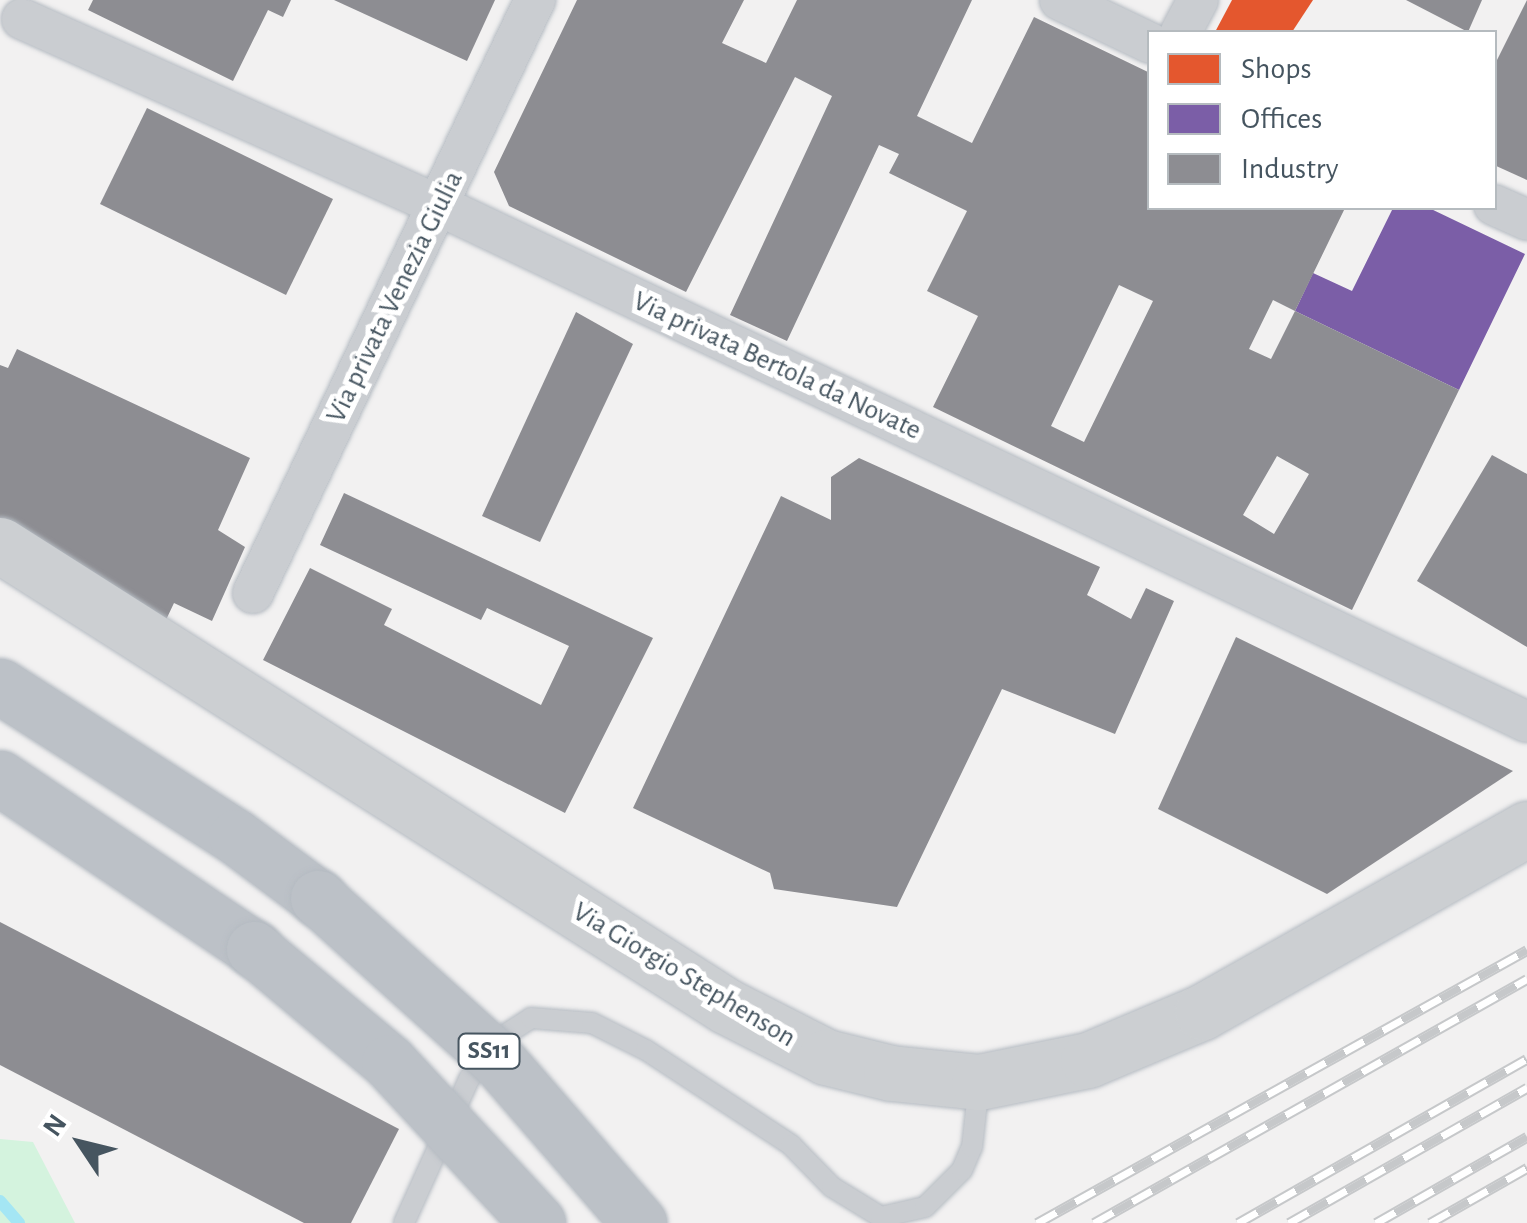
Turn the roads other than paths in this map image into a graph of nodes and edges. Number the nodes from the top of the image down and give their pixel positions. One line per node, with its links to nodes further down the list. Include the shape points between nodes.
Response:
1 (535, 0): 8 (street, Via privata Venezia Giulia)
2 (1060, 0): 6 (street)
3 (1198, 0): 5 (street)
4 (22, 20): 8 (street, Via privata Bertola da Novate)
5 (1182, 30)
6 (1147, 41)
7 (1497, 205): 9 (street)
8 (440, 206): 11 (street, Via privata Venezia Giulia); 13 (street, Via privata Bertola da Novate)
9 (1527, 220)
10 (0, 546): 16 (street, Via Giorgio Stephenson, via 780,1037 892,1073)
11 (252, 593)
12 (0, 686): 20 (highway, SS11, bridge, via 236,837 366,936 497,1059)
13 (1527, 722)
14 (0, 778): 19 (highway, SS11, bridge, via 188,901 323,1004 440,1111)
15 (1527, 829): 16 (street, Via Giorgio Stephenson, via 1202,1012 1088,1060)
16 (979, 1082): 17 (lane, via 972,1147 962,1170 926,1208)
17 (875, 1220): 18 (lane, via 791,1145 646,1050 592,1024 552,1015 532,1018 483,1058)
18 (404, 1223)
19 (538, 1223)
20 (639, 1223)

